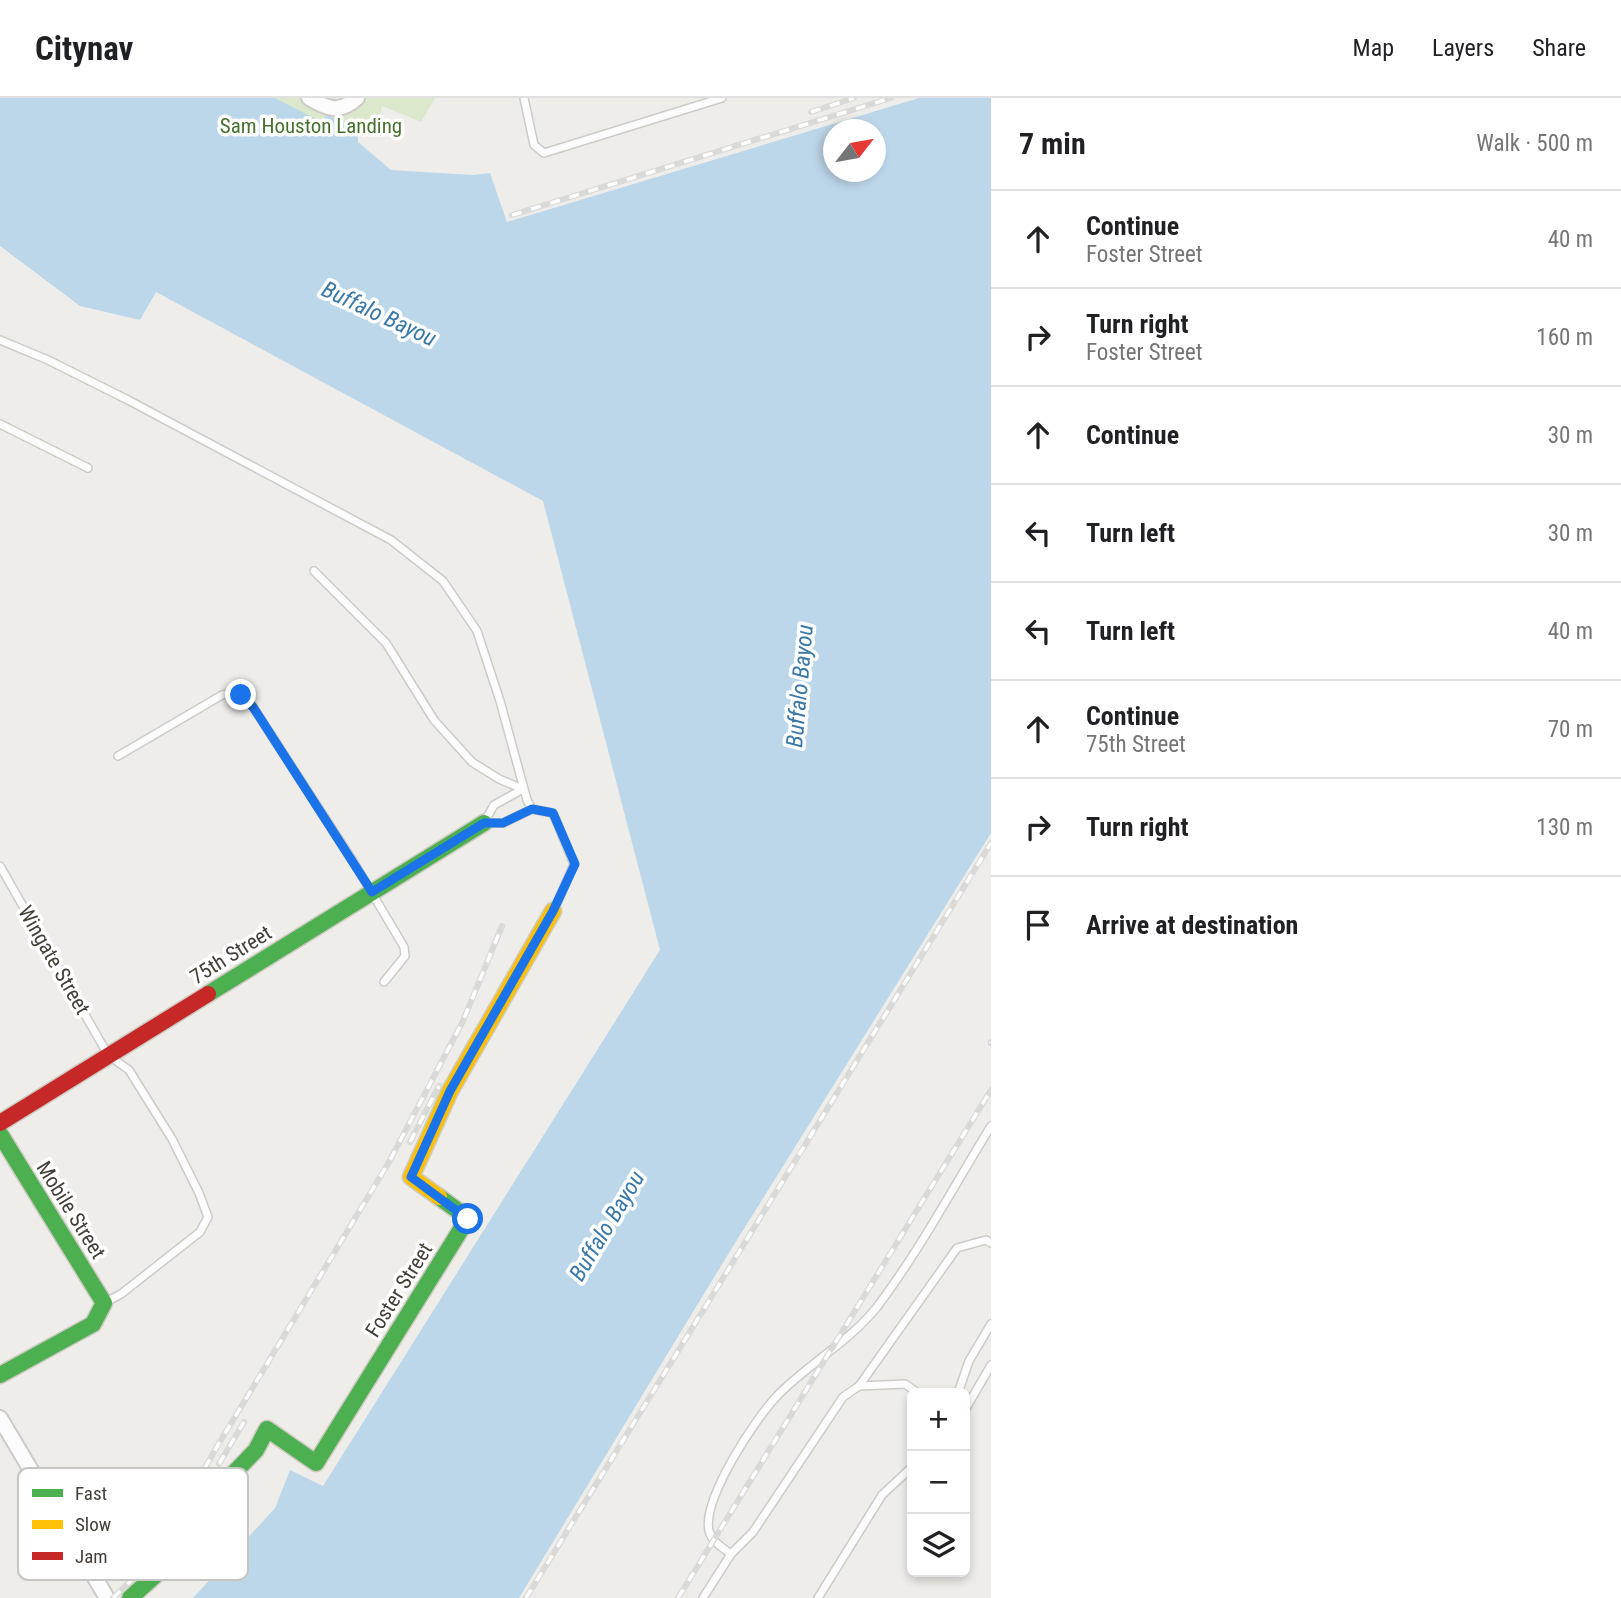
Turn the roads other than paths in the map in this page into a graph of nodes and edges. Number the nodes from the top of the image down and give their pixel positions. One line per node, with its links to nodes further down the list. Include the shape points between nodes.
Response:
1 (309, 98): 2 (street, via 327,108 346,107)
2 (357, 98)
3 (524, 98): 4 (lane, via 534,145 544,153)
4 (722, 98)
5 (0, 340): 10 (lane, via 48,360 391,540 443,581 477,631)
6 (0, 424): 7 (lane)
7 (88, 468)
8 (314, 571): 10 (lane, via 386,643 450,740 472,762)
9 (118, 756): 14 (lane, via 222,695 241,695)
10 (523, 789): 11 (lane); 12 (lane, via 494,805)
11 (532, 809): 12 (lane, via 503,823); 15 (lane, via 553,813 575,864)
12 (484, 823): 14 (street, 75th Street)
13 (0, 866): 17 (lane, Wingate Street)
14 (372, 892): 16 (lane, via 406,951); 17 (street, 75th Street)
15 (553, 911): 32 (street, Foster Street, via 450,1091 411,1177 468,1219 316,1463 267,1429)
16 (384, 982)
17 (108, 1055): 18 (street, 75th Street); 22 (lane, Wingate Street, via 129,1070 172,1139 208,1217 201,1232)
18 (0, 1123)
19 (991, 1126): 34 (lane, via 876,1308 779,1394 718,1486 709,1529 713,1540)
20 (0, 1134): 22 (street, Mobile Street)
21 (991, 1243): 26 (lane, via 985,1240 957,1248)
22 (104, 1306): 25 (street, via 93,1324)
23 (991, 1324): 28 (lane, via 968,1362)
24 (991, 1365): 29 (lane)
25 (0, 1375)
26 (859, 1386): 27 (lane, via 905,1384); 34 (lane, via 843,1397 753,1532)
27 (911, 1388)
28 (960, 1388)
29 (970, 1401)
30 (0, 1418): 31 (street)
31 (30, 1468)
32 (239, 1468)
33 (907, 1471): 40 (lane, via 882,1495)
34 (731, 1554): 39 (lane)
35 (96, 1580): 37 (street)
36 (150, 1580): 38 (street, Foster Street)
37 (107, 1598)
38 (130, 1598)
39 (703, 1598)
40 (818, 1598)

